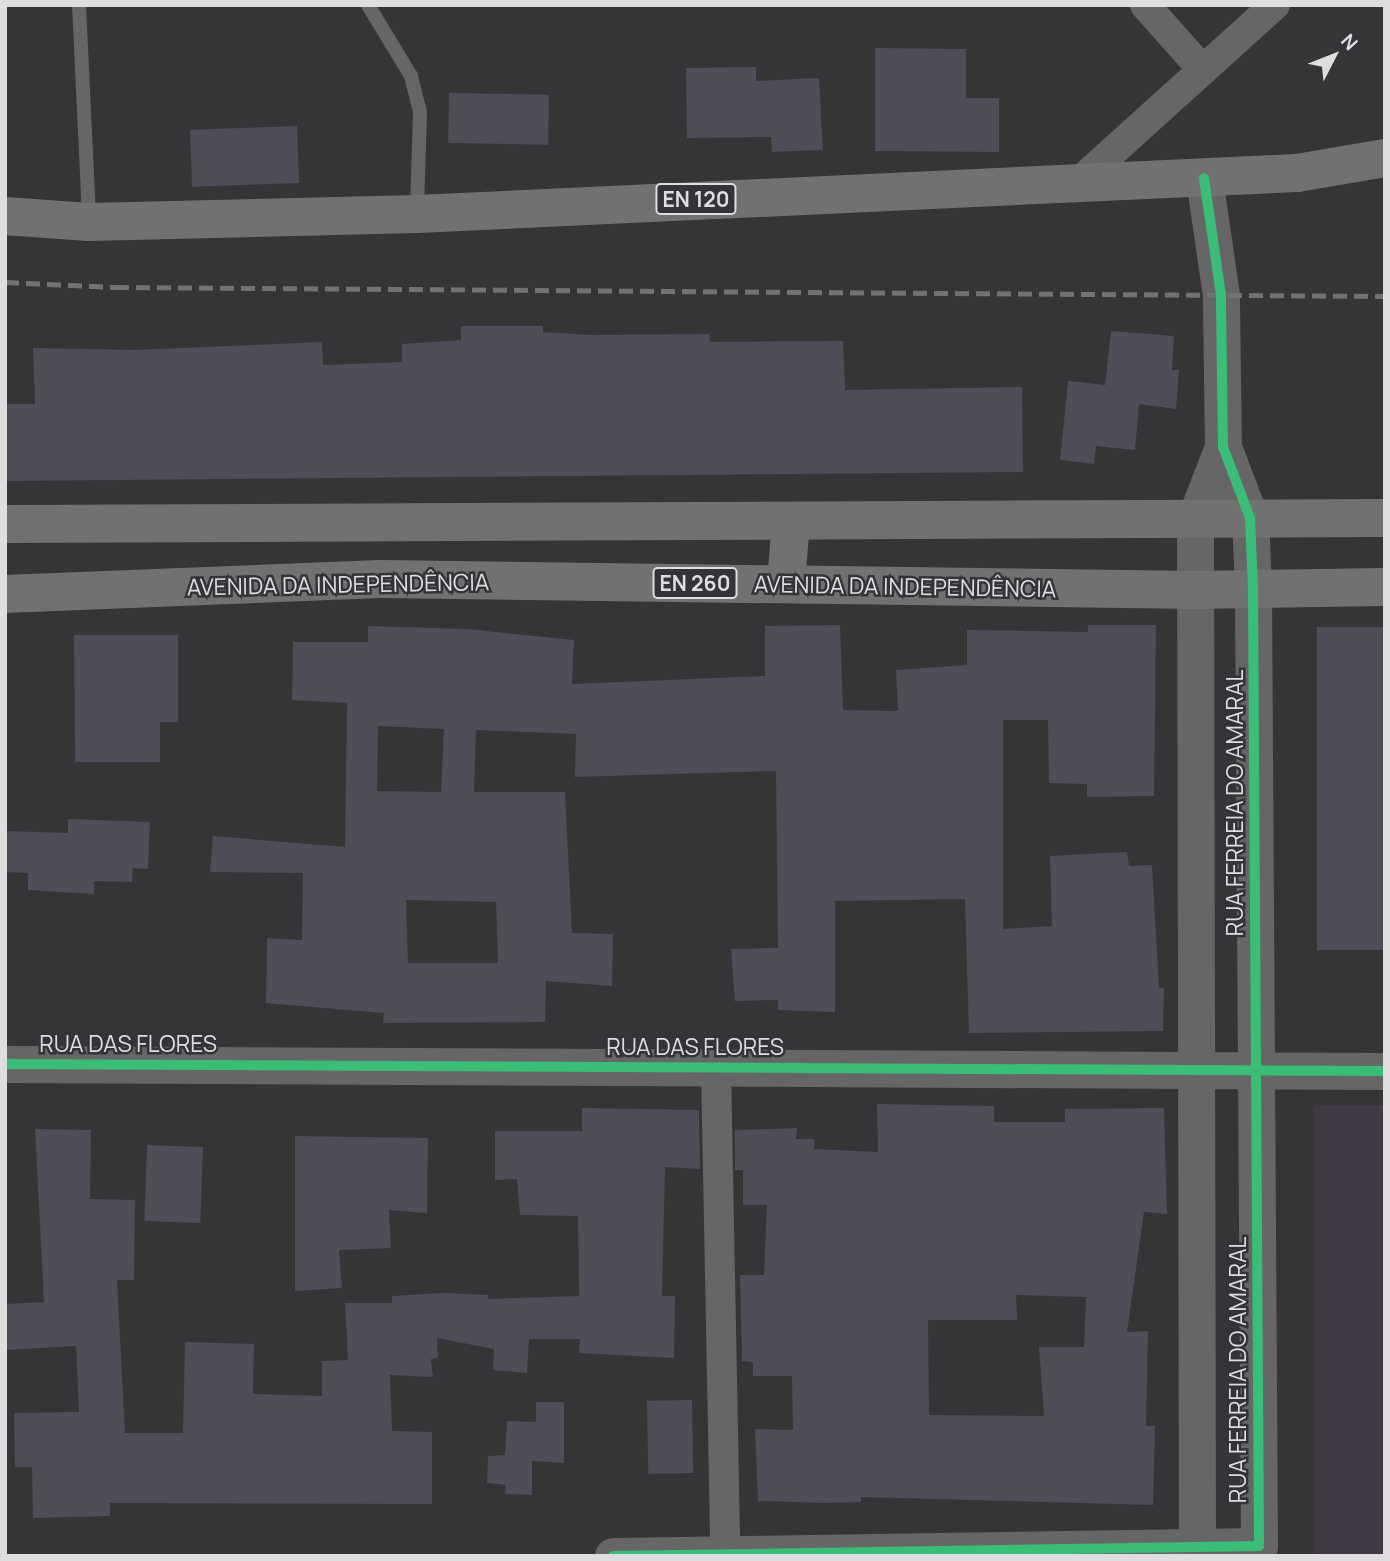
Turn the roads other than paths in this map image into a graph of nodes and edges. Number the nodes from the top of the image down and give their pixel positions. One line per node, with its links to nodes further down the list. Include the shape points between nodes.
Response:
1 (79, 5): 11 (lane)
2 (368, 5): 9 (lane, via 411,76 420,113)
3 (1145, 5): 5 (street)
4 (1275, 5): 5 (street)
5 (1203, 70): 8 (street)
6 (1382, 161): 7 (main road, EN 120, via 1297,173)
7 (1204, 178): 8 (main road, EN 120); 12 (street, RUA FERREIA DO AMARAL, via 1221,295)
8 (1080, 181): 9 (main road, EN 120)
9 (417, 214): 11 (main road, EN 120)
10 (5, 216): 11 (main road, EN 120)
11 (89, 222)
12 (1223, 447): 13 (street, RUA FERREIA DO AMARAL); 15 (street, RUA FERREIA DO AMARAL)
13 (1250, 518): 14 (main road); 15 (main road); 22 (street, RUA FERREIA DO AMARAL)
14 (1385, 518)
15 (1195, 519): 16 (main road); 23 (street, RUA FERREIA DO AMARAL)
16 (790, 521): 17 (main road); 20 (main road)
17 (383, 522): 18 (main road); 19 (main road)
18 (5, 524)
19 (381, 579): 20 (main road, AVENIDA DA INDEPENDÊNCIA / EN 260); 24 (main road, AVENIDA DA INDEPENDÊNCIA / EN 260)
20 (786, 584): 23 (main road, AVENIDA DA INDEPENDÊNCIA / EN 260)
21 (1385, 587): 22 (main road, AVENIDA DA INDEPENDÊNCIA / EN 260)
22 (1253, 589): 23 (main road, AVENIDA DA INDEPENDÊNCIA / EN 260); 28 (street, RUA FERREIA DO AMARAL)
23 (1196, 590): 27 (street, RUA FERREIA DO AMARAL)
24 (5, 594)
25 (5, 1064): 26 (street, RUA DAS FLORES)
26 (716, 1067): 27 (street, RUA DAS FLORES); 31 (street)
27 (1196, 1070): 28 (street, RUA DAS FLORES); 30 (street, RUA FERREIA DO AMARAL)
28 (1256, 1070): 29 (street, RUA DAS FLORES); 30 (street, RUA FERREIA DO AMARAL, via 1259,1546)
29 (1385, 1071)
30 (1197, 1549): 31 (street)
31 (725, 1554): 32 (street)
32 (613, 1556)

